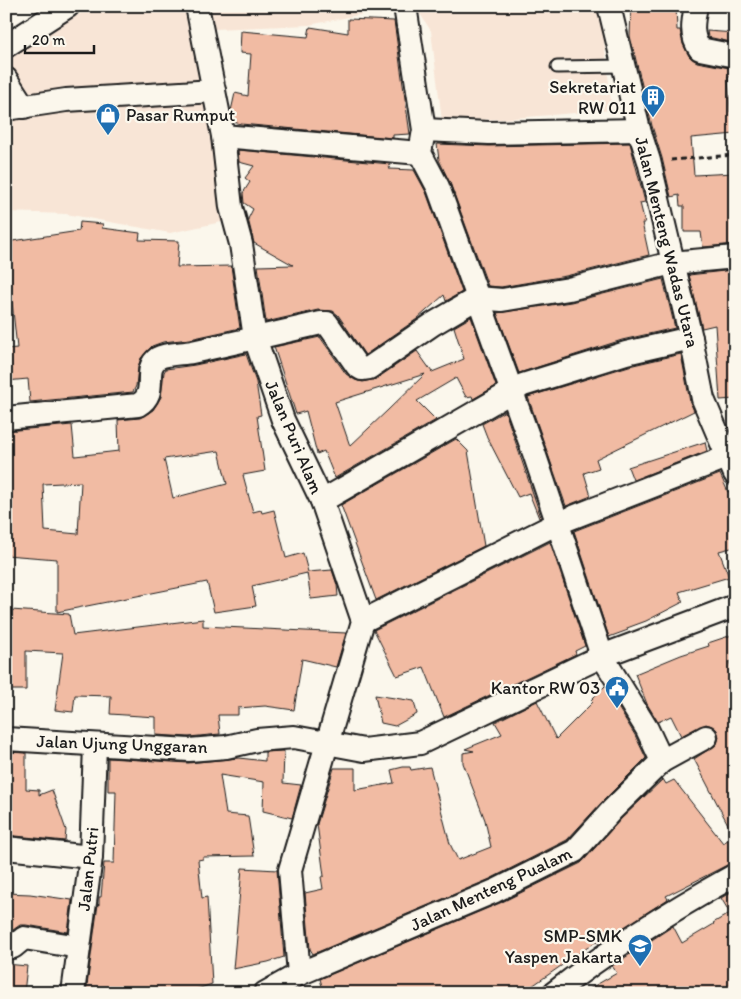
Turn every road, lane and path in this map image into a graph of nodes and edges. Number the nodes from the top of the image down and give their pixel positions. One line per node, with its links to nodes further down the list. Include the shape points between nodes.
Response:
1 (68, 6): 6 (street)
2 (197, 6): 11 (street, Jalan Puri Alam)
3 (405, 6): 13 (street)
4 (609, 6): 8 (street, Jalan Menteng Wadas Utara)
5 (696, 6): 7 (street, via 692,24 696,44 705,51)
6 (6, 46)
7 (735, 56)
8 (623, 66): 9 (lane); 14 (street, Jalan Menteng Wadas Utara)
9 (557, 67)
10 (6, 79): 12 (street)
11 (214, 91): 12 (street, via 66,100); 15 (street, Jalan Puri Alam)
12 (15, 108)
13 (424, 130): 14 (street, via 489,133); 16 (street)
14 (639, 130): 18 (street, Jalan Menteng Wadas Utara)
15 (223, 136): 16 (street); 22 (street, Jalan Puri Alam, via 231,207 241,244)
16 (420, 153): 21 (street, via 438,187)
17 (735, 156): 18 (path)
18 (649, 161): 20 (street, Jalan Menteng Wadas Utara)
19 (735, 257): 20 (street)
20 (672, 263): 21 (street, via 569,289 502,300); 23 (street, Jalan Menteng Wadas Utara)
21 (477, 298): 22 (street, via 369,368 357,366 327,323); 24 (street)
22 (255, 338): 25 (street, via 160,357 152,365 146,400 138,405); 27 (street, Jalan Puri Alam, via 283,420)
23 (691, 338): 24 (street, via 626,352); 26 (street, Jalan Menteng Wadas Utara, via 703,399)
24 (511, 391): 27 (street); 28 (street)
25 (6, 418)
26 (731, 466): 28 (street)
27 (322, 501): 30 (street, Jalan Puri Alam)
28 (558, 523): 30 (street); 31 (street)
29 (735, 606): 31 (street, Jalan Ujung Unggaran)
30 (363, 621): 34 (street)
31 (602, 656): 34 (street, Jalan Ujung Unggaran, via 420,742 364,750); 36 (street, via 647,729)
32 (706, 737): 36 (street, Jalan Menteng Pualam)
33 (6, 739): 35 (street, Jalan Ujung Unggaran)
34 (327, 742): 35 (street, Jalan Ujung Unggaran, via 294,737 189,750); 42 (street, via 290,870)
35 (95, 745): 38 (street, Jalan Putri)
36 (662, 761): 42 (street, Jalan Menteng Pualam, via 575,851 495,891)
37 (6, 848): 38 (street)
38 (92, 858): 40 (street, Jalan Putri)
39 (735, 875): 45 (street, via 587,966)
40 (79, 947): 41 (street, via 24,938 13,947); 43 (street, Jalan Putri)
41 (6, 948)
42 (299, 974): 44 (street, Jalan Menteng Pualam)
43 (73, 993)
44 (265, 993)
45 (554, 993)

